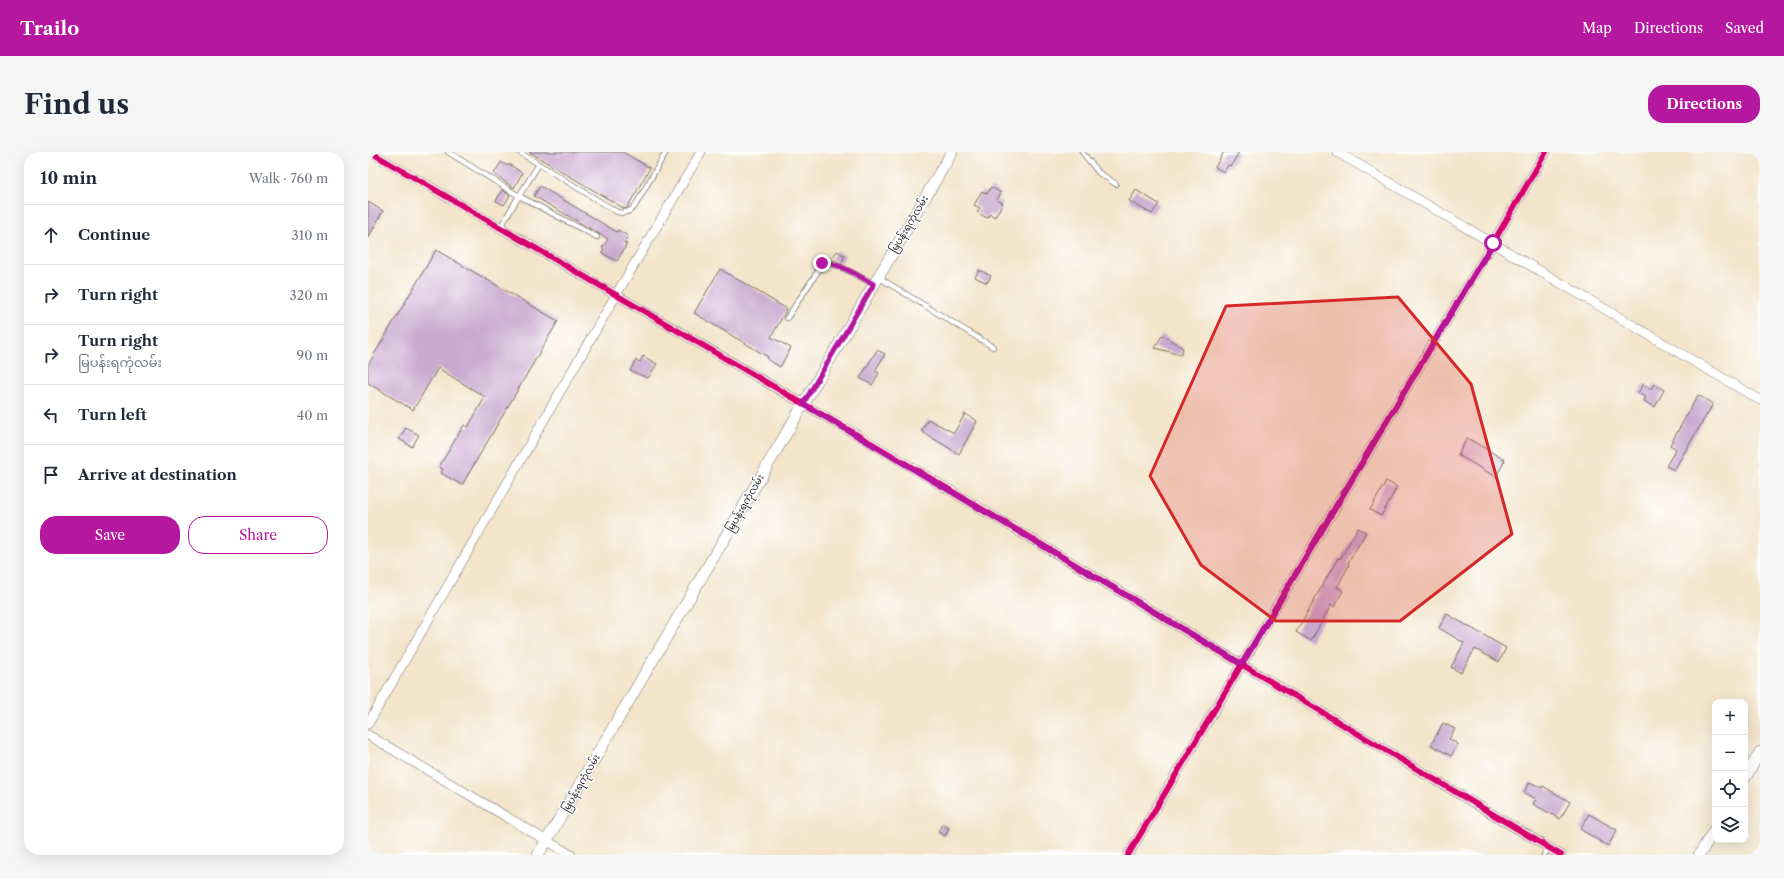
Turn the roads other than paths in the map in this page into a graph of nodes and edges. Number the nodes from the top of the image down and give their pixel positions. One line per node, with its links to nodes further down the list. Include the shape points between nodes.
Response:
1 (370, 152): 13 (street)
2 (448, 152): 12 (lane)
3 (519, 152): 10 (lane)
4 (666, 152): 10 (lane, via 635,206 628,213 617,212)
5 (701, 152): 17 (street)
6 (952, 152): 16 (street, မြပန်းရကုံလမ်း)
7 (1082, 152): 11 (lane, via 1099,173)
8 (1337, 152): 15 (street)
9 (1546, 152): 15 (street)
10 (539, 164): 12 (lane)
11 (1116, 184)
12 (519, 196): 13 (lane); 14 (lane)
13 (500, 228): 17 (street)
14 (597, 237)
15 (1493, 243): 20 (street); 22 (street)
16 (876, 281): 18 (lane, via 824,262); 19 (lane); 21 (street, မြပန်းရကုံလမ်း)
17 (616, 295): 21 (street); 23 (street)
18 (787, 318)
19 (993, 347)
20 (1760, 400)
21 (803, 404): 22 (street); 28 (street, မြပန်းရကုံလမ်း)
22 (1242, 664): 29 (street); 32 (street)
23 (368, 724)
24 (368, 735): 28 (street)
25 (1760, 752): 26 (street)
26 (1748, 773)
27 (1712, 834): 34 (street)
28 (547, 841): 30 (street, မြပန်းရကုံလမ်း); 31 (street)
29 (1546, 851): 33 (street)
30 (538, 855)
31 (571, 855)
32 (1128, 855)
33 (1561, 855)
34 (1699, 855)

